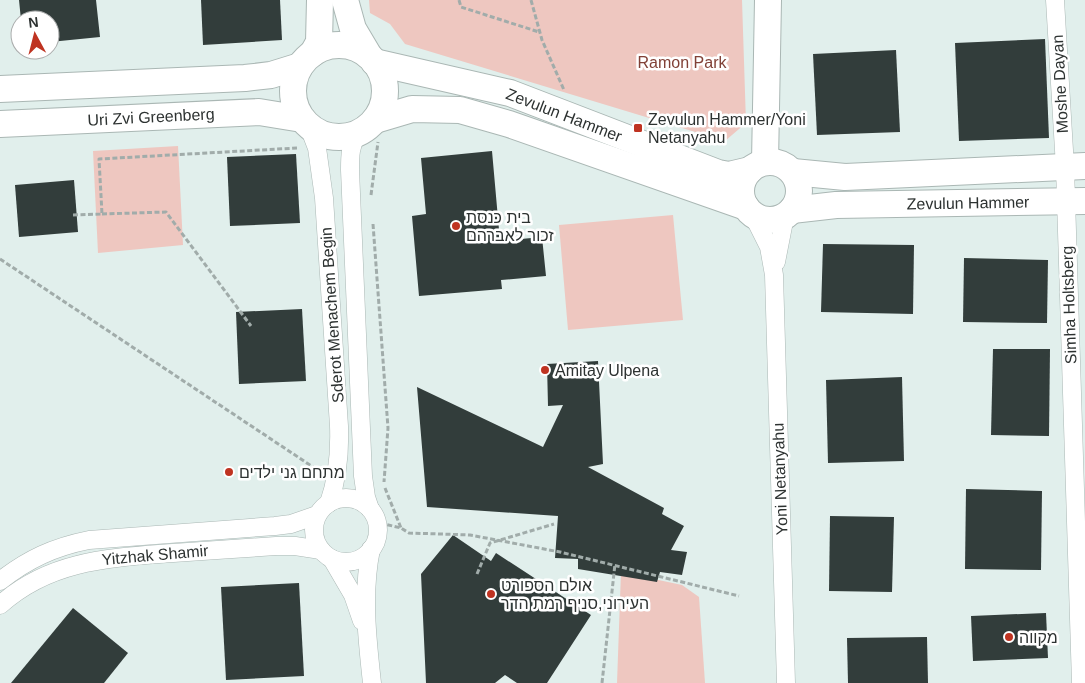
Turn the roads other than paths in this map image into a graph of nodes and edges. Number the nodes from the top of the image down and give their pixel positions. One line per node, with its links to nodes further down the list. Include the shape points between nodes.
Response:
1 (320, 0): 6 (street, via 319,42)
2 (345, 0): 5 (street, via 352,29)
3 (768, 0): 11 (street)
4 (1055, 0): 12 (street, Moshe Dayan)
5 (372, 59): 6 (street, via 359,50 336,45); 8 (street, via 382,75 386,90); 11 (street, Zevulun Hammer, via 510,93 718,173 729,175)
6 (307, 60): 7 (street, via 271,75 245,78); 10 (street, via 296,76 293,98)
7 (0, 89)
8 (377, 122): 10 (street, via 343,138); 15 (street, Zevulun Hammer, via 412,109 460,110); 19 (street, Sderot Menachem Begin, via 353,141 350,170 363,476 366,498)
9 (0, 124): 10 (street, Uri Zvi Greenberg, via 259,112)
10 (304, 131): 18 (street, Sderot Menachem Begin, via 321,169 339,426 336,483)
11 (758, 166): 13 (street, via 775,162); 15 (street, via 745,176 741,192)
12 (1075, 167): 13 (street, Zevulun Hammer, via 845,177); 14 (street, Simha Holtsberg)
13 (792, 172): 16 (street, via 799,188 797,203)
14 (1075, 201): 16 (street, Zevulun Hammer, via 836,205); 27 (street, Simha Holtsberg)
15 (749, 210): 16 (street, via 768,220); 17 (street, Yoni Netanyahu, via 769,247)
16 (788, 213): 17 (street, Yoni Netanyahu)
17 (774, 275): 26 (street, Yoni Netanyahu)
18 (323, 509): 19 (street, via 344,498 355,499); 21 (street, via 314,534); 22 (street, Yitzhak Shamir, via 291,524 70,544 32,558)
19 (374, 515): 20 (street, via 378,531)
20 (372, 549): 21 (street, via 354,561); 24 (street, via 367,575)
21 (327, 555): 23 (street, Yitzhak Shamir, via 294,546 276,546 86,562 34,581); 24 (street, via 353,595)
22 (0, 581)
23 (0, 605)
24 (366, 630): 25 (street)
25 (372, 683)
26 (786, 683)
27 (1081, 683)

